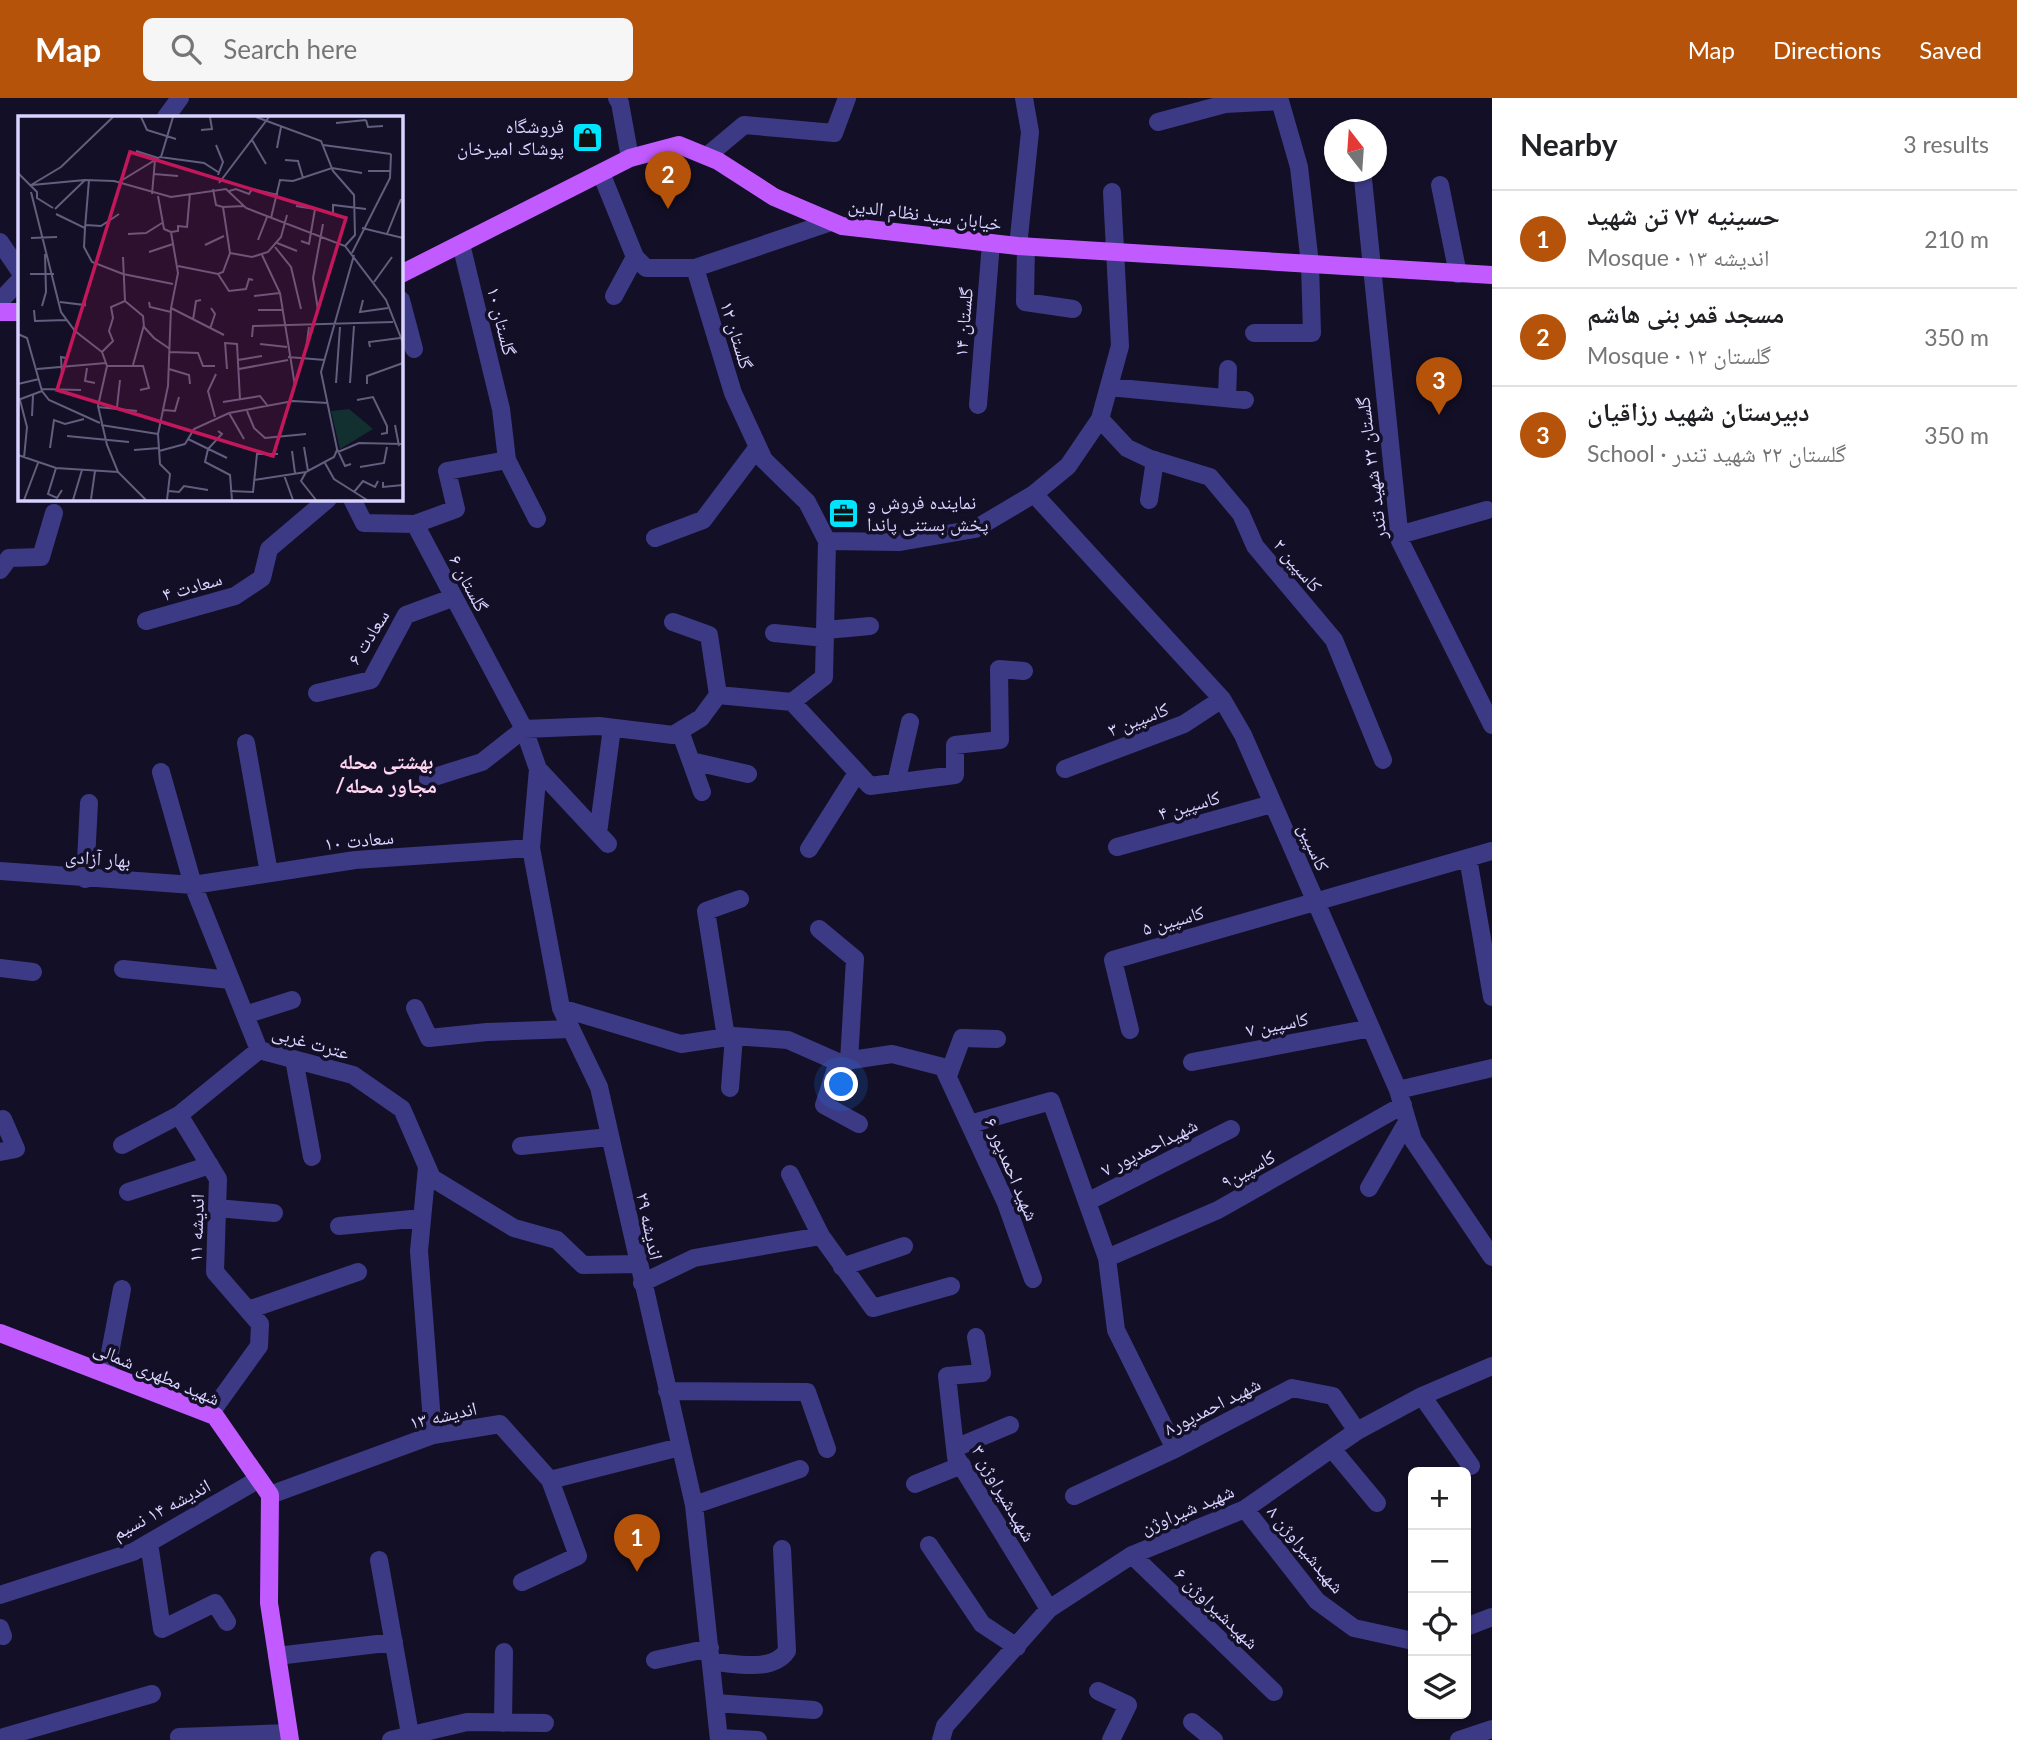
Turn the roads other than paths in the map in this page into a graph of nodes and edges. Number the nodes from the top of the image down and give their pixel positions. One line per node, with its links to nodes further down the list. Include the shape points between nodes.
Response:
1 (617, 98): 6 (street)
2 (636, 98): 6 (street)
3 (847, 98): 8 (street, via 834,133 744,125)
4 (1024, 98): 18 (street, via 1030,132)
5 (1224, 101): 7 (street); 21 (street, via 1280,102 1299,167)
6 (623, 120): 9 (street)
7 (1158, 122)
8 (706, 156): 9 (main road, خیابان سید نظام الدین, via 679,145); 14 (main road, خیابان سید نظام الدین, via 775,197)
9 (630, 158): 10 (main road, خیابان سید نظام الدین)
10 (601, 173): 17 (main road, خیابان سید نظام الدین); 20 (street)
11 (1363, 182): 23 (street, گلستان ۲۲ شهید تندر)
12 (1440, 184): 26 (street)
13 (1112, 192): 19 (street)
14 (831, 222): 16 (main road, خیابان سید نظام الدین); 22 (street)
15 (0, 242): 24 (street)
16 (991, 243): 18 (main road, خیابان سید نظام الدین); 39 (street, گلستان ۱۴)
17 (461, 244): 25 (main road, خیابان سید نظام الدین); 42 (street, گلستان ۱۰, via 501,409)
18 (1022, 246): 19 (main road, خیابان سید نظام الدین); 32 (street, via 1025,302)
19 (1114, 252): 21 (main road, خیابان سید نظام الدین); 38 (street, via 1120,346)
20 (635, 257): 22 (street, via 646,268); 29 (street)
21 (1310, 264): 23 (main road, خیابان سید نظام الدین); 35 (street, via 1312,333)
22 (695, 268): 41 (street, گلستان ۱۲, via 733,393)
23 (1370, 268): 26 (main road, خیابان سید نظام الدین); 52 (street, گلستان ۲۲ شهید تندر)
24 (18, 269)
25 (402, 274)
26 (1458, 274): 27 (main road, خیابان سید نظام الدین)
27 (1492, 275)
28 (18, 282): 30 (street)
29 (614, 296)
30 (0, 301)
31 (402, 304): 36 (street)
32 (1073, 309)
33 (0, 312): 34 (main road)
34 (18, 312)
35 (1254, 333)
36 (414, 349)
37 (1228, 369): 38 (street, via 1236,399)
38 (1109, 387): 40 (street)
39 (978, 405)
40 (1100, 419): 43 (street, کاسپین ۲, via 1127,448); 44 (street, via 1068,466)
41 (758, 447): 53 (street, via 703,520); 54 (street, گلستان ۱۲, via 764,460 807,502)
42 (508, 460): 50 (street, گلستان ۱۰); 51 (street, via 447,471 456,509)
43 (1155, 460): 47 (street); 73 (street, کاسپین ۲, via 1210,477 1241,514 1255,546 1334,640)
44 (1034, 495): 54 (street, via 975,529 900,542); 65 (street, کاسپین)
45 (327, 500): 57 (street, سعادت ۴, via 269,549 262,578 235,596)
46 (352, 500): 51 (street, via 364,523)
47 (1149, 500)
48 (1487, 510): 52 (street)
49 (54, 513): 55 (street, via 41,557 9,558)
50 (537, 519)
51 (415, 524): 56 (street, گلستان ۶)
52 (1399, 535): 68 (street, گلستان ۲۲ شهید تندر)
53 (655, 538)
54 (827, 541): 61 (street)
55 (0, 570)
56 (452, 598): 63 (street, سعادت ۶, via 406,615 370,680); 70 (street, گلستان ۶)
57 (146, 621)
58 (673, 622): 64 (street, via 709,635)
59 (870, 626): 61 (street)
60 (774, 634): 61 (street)
61 (825, 634): 66 (street, via 824,677)
62 (1024, 671): 81 (street, via 999,669 1000,740 956,746 955,775)
63 (317, 693)
64 (718, 695): 66 (street); 71 (street, via 701,718)
65 (1222, 699): 76 (street, کاسپین ۳, via 1184,724); 84 (street, کاسپین)
66 (792, 702): 78 (street)
67 (910, 722): 81 (street)
68 (1492, 725)
69 (612, 728): 70 (street); 71 (street, via 673,735); 75 (street, via 603,839)
70 (524, 729): 75 (street, اندیشه ۲۹); 80 (street, via 482,762)
71 (680, 731): 74 (street)
72 (246, 743): 91 (street)
73 (1382, 760)
74 (691, 761): 79 (street); 82 (street)
75 (538, 769): 86 (street, اندیشه ۲۹)
76 (1065, 769)
77 (161, 772): 93 (street, عترت غربی)
78 (858, 773): 81 (street, via 870,786); 87 (street)
79 (748, 774)
80 (428, 779)
81 (896, 783)
82 (702, 792)
83 (89, 803): 92 (street)
84 (1272, 803): 85 (street, کاسپین ۴); 95 (street, کاسپین)
85 (1117, 847)
86 (531, 848): 91 (street, سعادت ۱۰, via 355,860); 104 (street, اندیشه ۲۹)
87 (809, 849)
88 (1492, 851): 89 (street)
89 (1468, 858): 95 (street); 101 (street)
90 (0, 871): 92 (street, بهار آزادی)
91 (269, 873): 93 (street, سعادت ۱۰)
92 (85, 879): 93 (street, بهار آزادی)
93 (193, 885): 100 (street, عترت غربی)
94 (740, 898): 109 (street, via 706,911)
95 (1315, 901): 106 (street, کاسپین); 108 (street, کاسپین ۵, via 1113,960)
96 (819, 929): 113 (street, via 855,959)
97 (0, 968): 99 (street)
98 (123, 969): 100 (street)
99 (33, 972)
100 (231, 980): 105 (street, عترت غربی)
101 (1492, 996)
102 (292, 1000): 105 (street)
103 (415, 1008): 107 (street, via 429,1038)
104 (561, 1008): 107 (street, اندیشه ۲۹); 109 (street, via 681,1044)
105 (245, 1015): 111 (street, عترت غربی)
106 (1371, 1028): 114 (street, کاسپین ۷); 118 (street, کاسپین)
107 (571, 1029): 124 (street, اندیشه ۲۹, via 599,1087)
108 (1129, 1030)
109 (730, 1036): 113 (street, via 788,1040); 117 (street)
110 (997, 1039): 116 (street, via 962,1038)
111 (259, 1049): 112 (street, عترت غربی); 119 (street)
112 (294, 1059): 128 (street); 130 (street, عترت غربی, via 353,1075 402,1109)
113 (844, 1061): 116 (street, via 892,1054 943,1067); 121 (street, via 824,1105)
114 (1192, 1062)
115 (1492, 1068): 118 (street, کاسپین۹)
116 (948, 1076): 122 (street, شهید احمدپور ۶)
117 (730, 1088)
118 (1403, 1105): 132 (street); 141 (street, کاسپین, via 1413,1140); 142 (street, کاسپین۹, via 1218,1210)
119 (179, 1115): 125 (street); 129 (street)
120 (4, 1119): 127 (street, via 16,1149)
121 (859, 1124)
122 (970, 1124): 134 (street, via 1051,1101); 146 (street, شهید احمدپور ۶, via 1006,1203)
123 (1231, 1129): 134 (street, شهیداحمدپور ۷)
124 (609, 1137): 126 (street); 143 (street, اندیشه ۲۹)
125 (122, 1145)
126 (521, 1146)
127 (0, 1152)
128 (313, 1157)
129 (214, 1172): 133 (street); 135 (street, اندیشه ۱۱)
130 (429, 1172): 137 (street); 143 (street, via 514,1228 557,1240 583,1265)
131 (790, 1174): 139 (street)
132 (1369, 1188)
133 (128, 1192)
134 (1087, 1202): 142 (street)
135 (217, 1208): 136 (street); 150 (street, اندیشه ۱۱, via 215,1272)
136 (274, 1213)
137 (422, 1218): 138 (street); 160 (street, via 419,1251)
138 (339, 1226)
139 (821, 1236): 144 (street); 147 (street, via 694,1258)
140 (904, 1246): 144 (street)
141 (1492, 1257)
142 (1107, 1258): 164 (street, via 1116,1330)
143 (638, 1265): 147 (street, اندیشه ۲۹)
144 (842, 1267): 148 (street, via 873,1308)
145 (358, 1272): 150 (street)
146 (1033, 1279)
147 (642, 1283): 155 (street, اندیشه ۲۹)
148 (951, 1286)
149 (122, 1289): 154 (street)
150 (248, 1310): 157 (street, اندیشه ۱۱, via 260,1324 259,1346)
151 (0, 1333): 154 (main road, شهید مطهری شمالی)
152 (976, 1337): 162 (street, شهیدشیراوژن ۳, via 982,1373 947,1376)
153 (1492, 1366): 156 (street, شهید شیراوژن)
154 (106, 1374): 157 (main road, شهید مطهری شمالی)
155 (667, 1391): 161 (street, اندیشه ۲۹); 163 (street, via 807,1392)
156 (1422, 1396): 159 (street, شهید شیراوژن); 167 (street)
157 (210, 1414): 169 (main road, شهید مطهری شمالی)
158 (1010, 1425): 162 (street)
159 (1357, 1431): 164 (street, شهید احمدپور۸, via 1333,1396 1292,1388); 165 (street, شهید شیراوژن)
160 (433, 1435): 170 (street, اندیشه ۱۳, via 500,1424); 172 (street, اندیشه ۱۳)
161 (680, 1447): 170 (street); 175 (street, اندیشه ۲۹)
162 (955, 1448): 166 (street, شهیدشیراوژن ۳)
163 (827, 1449)
164 (1175, 1449): 173 (street, شهید احمدپور۸)
165 (1333, 1450): 174 (street); 176 (street, شهید شیراوژن)
166 (962, 1465): 171 (street); 184 (street, شهیدشیراوژن ۳)
167 (1471, 1466)
168 (800, 1469): 175 (street)
169 (259, 1479): 172 (main road, شهید مطهری شمالی); 177 (street, اندیشه ۱۴ نسیم)
170 (550, 1480): 182 (street, اندیشه ۱۳, via 578,1556)
171 (915, 1484)
172 (270, 1495): 193 (main road, via 269,1603)
173 (1074, 1496)
174 (1377, 1503)
175 (694, 1505): 192 (street, اندیشه ۲۹)
176 (1245, 1509): 180 (street, شهید شیراوژن); 188 (street, شهیدشیراوژن ۸, via 1317,1601 1354,1628)
177 (149, 1542): 183 (street, اندیشه ۱۴ نسیم, via 133,1552); 186 (street, via 162,1629 215,1603)
178 (929, 1545): 190 (street, via 982,1624)
179 (782, 1549): 192 (street, via 788,1651 770,1665)
180 (1132, 1555): 184 (street, شهید شیراوژن); 196 (street, شهیدشیراوژن ۶)
181 (379, 1560): 189 (street)
182 (522, 1582)
183 (0, 1595)
184 (1049, 1609): 190 (street, شهید شیراوژن)
185 (1492, 1616): 187 (street)
186 (227, 1622)
187 (1471, 1625)
188 (1408, 1640)
189 (394, 1642): 193 (street); 204 (street)
190 (1017, 1647): 211 (street, شهید شیراوژن, via 945,1726)
191 (504, 1652): 201 (street)
192 (710, 1655): 194 (street); 198 (street, اندیشه ۲۹)
193 (277, 1656): 205 (main road)
194 (655, 1660)
195 (1098, 1690): 212 (street, via 1128,1705)
196 (1274, 1692)
197 (152, 1694): 207 (street)
198 (716, 1703): 199 (street); 208 (street, اندیشه ۲۹)
199 (814, 1710)
200 (1192, 1722): 213 (street)
201 (503, 1723): 202 (street); 204 (street, via 467,1722)
202 (545, 1723)
203 (1492, 1730): 214 (street)
204 (410, 1734): 209 (street)
205 (289, 1736): 206 (street)
206 (179, 1737)
207 (0, 1738)
208 (719, 1739): 210 (street)
209 (391, 1740)
210 (758, 1740)
211 (941, 1740)
212 (1111, 1740)
213 (1214, 1740)
214 (1460, 1740)

